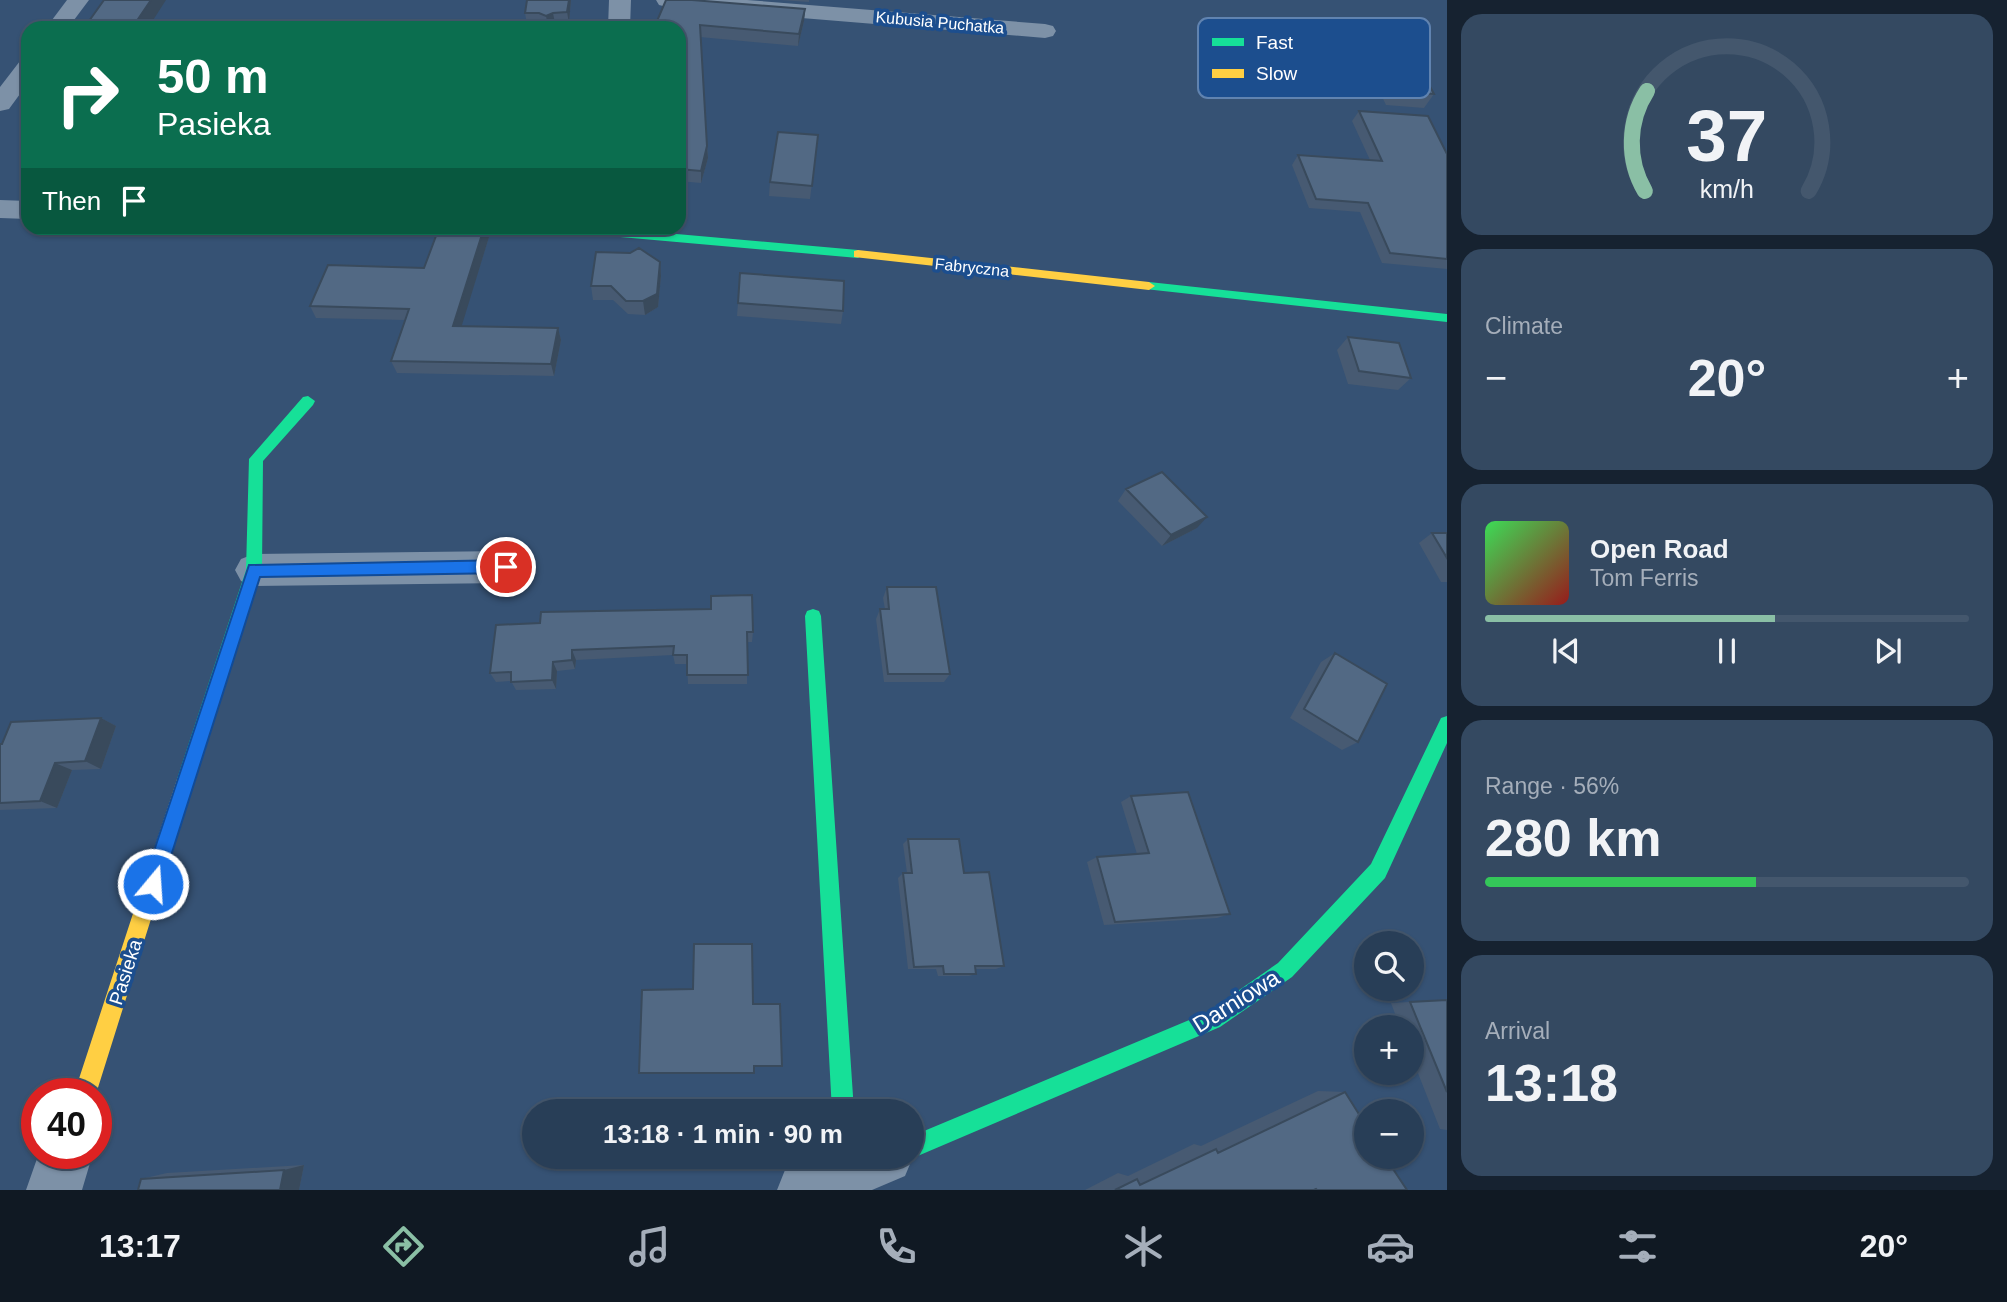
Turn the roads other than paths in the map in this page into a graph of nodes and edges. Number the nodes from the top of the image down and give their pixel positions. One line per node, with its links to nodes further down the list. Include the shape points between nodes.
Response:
1 (78, 0): 4 (street)
2 (621, 0): 5 (street)
3 (667, 0): 6 (street, Kubusia Puchatka)
4 (62, 21)
5 (620, 21)
6 (1045, 31)
7 (21, 76): 8 (street)
8 (0, 104)
9 (0, 209): 10 (street)
10 (21, 210)
11 (659, 235): 12 (street, Fabryczna)
12 (1447, 318)
13 (308, 401): 15 (street, Pasieka, via 256,459)
14 (506, 567): 15 (street)
15 (254, 570): 18 (street, Pasieka)
16 (813, 615): 19 (street)
17 (1447, 724): 20 (street, Darniowa, via 1377,871 1285,970 1213,1020)
18 (90, 1078)
19 (842, 1099)
20 (924, 1142)
21 (61, 1169): 22 (street)
22 (54, 1190)

